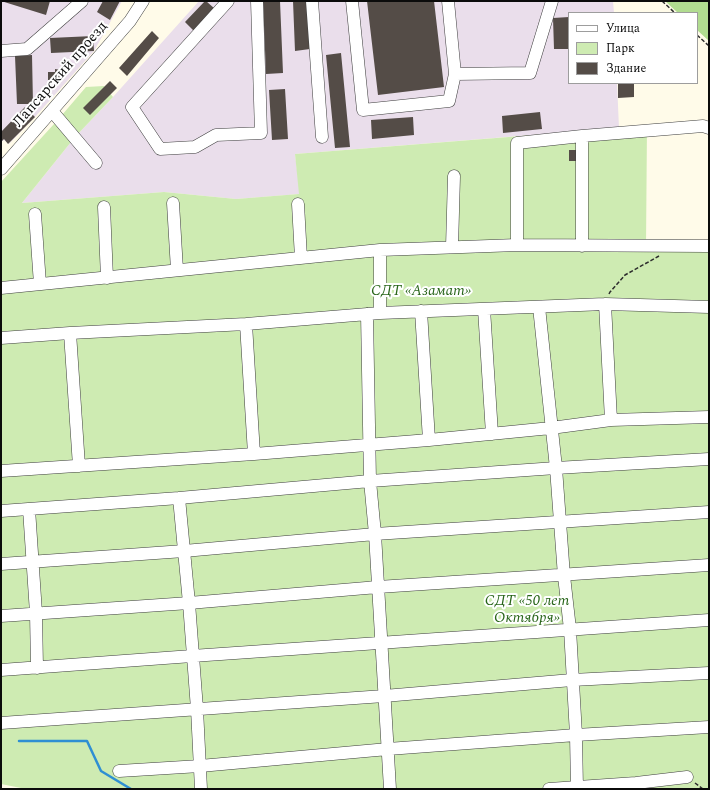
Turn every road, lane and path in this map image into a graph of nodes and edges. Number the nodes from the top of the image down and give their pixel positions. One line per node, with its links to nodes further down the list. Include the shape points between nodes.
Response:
1 (82, 1): 13 (street, via 27,49)
2 (143, 1): 15 (street, Лапсарский проезд, via 130,21)
3 (228, 1): 4 (street, via 132,107 160,149 196,147 216,135 261,133)
4 (257, 1)
5 (312, 1): 17 (street)
6 (352, 1): 14 (street, via 363,110 449,102)
7 (448, 1): 14 (street)
8 (552, 1): 14 (street, via 530,73)
9 (662, 1): 10 (path)
10 (673, 12)
11 (698, 36): 12 (path)
12 (709, 46)
13 (1, 51)
14 (455, 74)
15 (52, 111): 19 (street); 20 (street, Лапсарский проезд)
16 (709, 128): 18 (street, via 703,126)
17 (322, 136)
18 (582, 136): 26 (street, via 517,143); 27 (street)
19 (96, 163)
20 (1, 169)
21 (454, 176): 30 (street)
22 (173, 204): 33 (street)
23 (298, 204): 32 (street)
24 (104, 207): 34 (street)
25 (36, 214): 35 (street)
26 (517, 245): 27 (street); 30 (street)
27 (582, 246): 28 (street)
28 (676, 246): 29 (street); 37 (path, via 624,275 610,292)
29 (709, 246)
30 (452, 247): 31 (street)
31 (380, 250): 32 (street); 42 (street)
32 (301, 258): 33 (street)
33 (177, 270): 34 (street)
34 (107, 278): 35 (street)
35 (40, 284): 36 (street)
36 (1, 288)
37 (605, 304): 38 (street); 39 (street); 48 (street)
38 (539, 307): 40 (street); 49 (street)
39 (709, 307)
40 (484, 309): 41 (street); 50 (street)
41 (421, 311): 42 (street); 51 (street)
42 (380, 313): 43 (street)
43 (367, 314): 44 (street); 52 (street)
44 (246, 324): 45 (street); 53 (street)
45 (70, 332): 46 (street); 55 (street)
46 (1, 338)
47 (709, 417): 48 (street)
48 (612, 420): 49 (street)
49 (552, 428): 50 (street); 56 (street)
50 (492, 434): 51 (street)
51 (429, 440): 52 (street)
52 (370, 444): 53 (street); 58 (street)
53 (254, 454): 55 (street)
54 (709, 458): 56 (street)
55 (79, 466): 57 (street)
56 (556, 468): 58 (street); 63 (street)
57 (1, 471)
58 (370, 481): 59 (street); 64 (street)
59 (179, 498): 60 (street); 65 (street)
60 (29, 509): 61 (street); 66 (street)
61 (1, 511)
62 (709, 512): 63 (street)
63 (560, 521): 64 (street); 69 (street)
64 (375, 534): 65 (street); 70 (street)
65 (184, 551): 66 (street); 71 (street)
66 (33, 562): 67 (street); 72 (street)
67 (1, 564)
68 (709, 566): 69 (street)
69 (564, 576): 70 (street); 75 (street)
70 (378, 587): 71 (street); 76 (street)
71 (189, 603): 72 (street); 77 (street)
72 (36, 613): 73 (street); 78 (street)
73 (1, 616)
74 (709, 620): 75 (street)
75 (570, 630): 76 (street); 81 (street)
76 (381, 643): 77 (street); 82 (street)
77 (192, 656): 78 (street); 83 (street)
78 (37, 668): 79 (street)
79 (1, 670)
80 (709, 673): 81 (street)
81 (572, 680): 82 (street); 86 (street)
82 (384, 696): 83 (street); 87 (street)
83 (197, 709): 84 (street); 88 (street)
84 (1, 723)
85 (709, 727): 86 (street)
86 (576, 735): 87 (street); 92 (street)
87 (388, 749): 88 (street); 94 (street)
88 (200, 766): 89 (street); 93 (street)
89 (119, 771)
90 (688, 777): 91 (street)
91 (640, 786): 92 (street)
92 (577, 788): 95 (street)
93 (201, 789)
94 (390, 789)
95 (549, 789)

